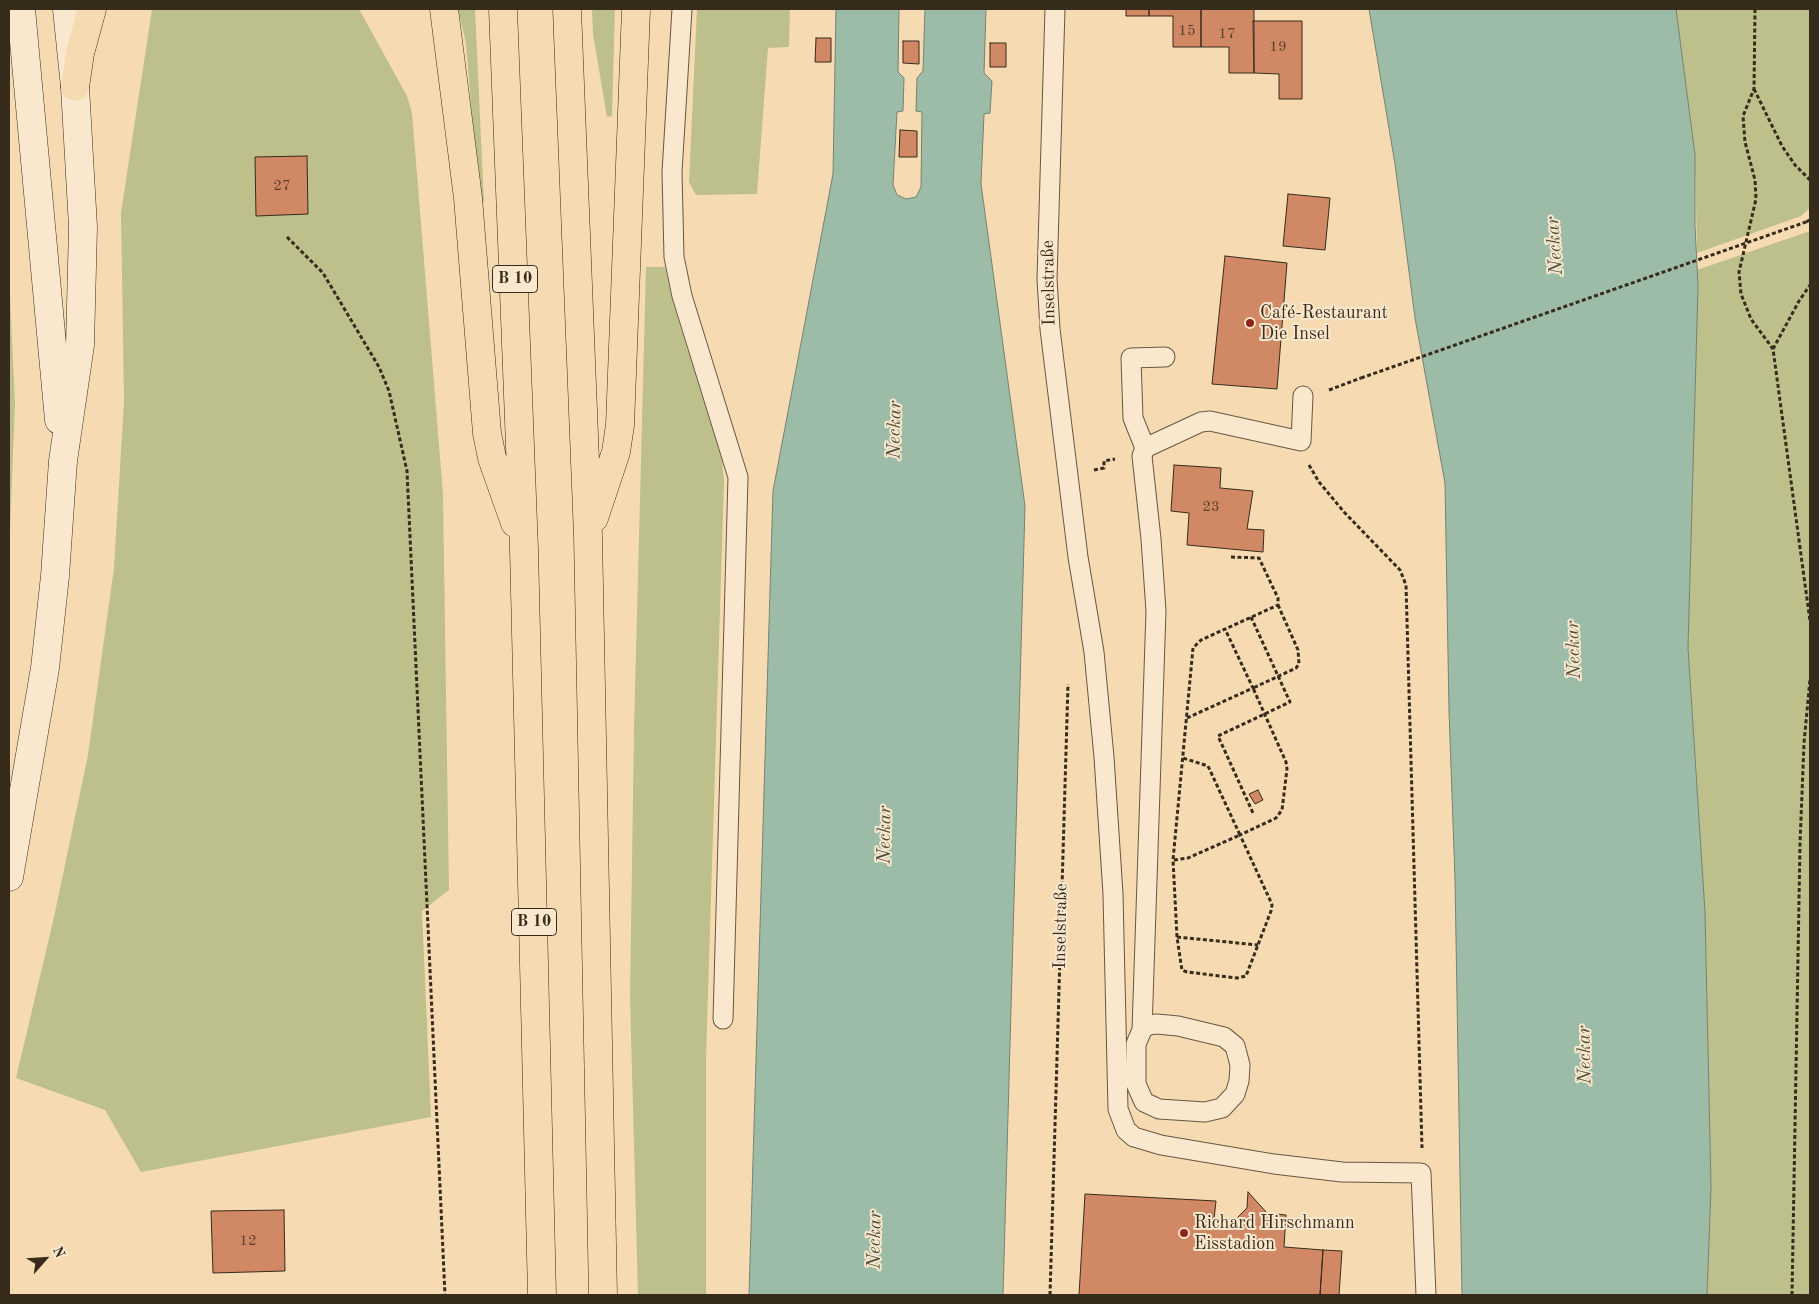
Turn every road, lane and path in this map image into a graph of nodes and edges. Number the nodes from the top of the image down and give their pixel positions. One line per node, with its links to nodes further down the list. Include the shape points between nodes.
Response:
1 (21, 9): 22 (main road)
2 (67, 9): 11 (main road)
3 (92, 9): 11 (highway)
4 (444, 9): 25 (highway, via 468,198 487,433 492,458)
5 (503, 9): 25 (highway, B 10)
6 (567, 9): 24 (highway)
7 (636, 9): 24 (highway, via 620,425 616,452)
8 (682, 9): 44 (lane, via 672,172 674,256 682,296 738,477)
9 (1054, 9): 23 (lane, Inselstraße, via 1047,279 1050,329)
10 (1755, 9): 12 (path)
11 (75, 87): 22 (main road, via 82,227 82,310)
12 (1754, 89): 13 (path, via 1782,146); 17 (path, via 1743,116 1756,199 1739,272 1741,294 1752,319)
13 (1810, 180)
14 (1810, 220): 19 (path, bridge)
15 (287, 237): 48 (path, via 323,273 379,368 389,391 407,471)
16 (1810, 285): 17 (path)
17 (1773, 349): 29 (path)
18 (1166, 357): 21 (lane, via 1131,358 1133,418)
19 (1303, 396): 20 (lane)
20 (1301, 441): 21 (lane, via 1201,422); 47 (path, via 1304,457 1319,482 1400,570 1406,585)
21 (1143, 452): 23 (path, via 1104,461 1104,468); 45 (lane, via 1156,610)
22 (63, 461): 41 (main road, via 46,668)
23 (1069, 472): 46 (lane, Inselstraße, via 1078,557 1098,685 1113,894)
24 (588, 536): 50 (highway)
25 (524, 549): 49 (highway, B 10)
26 (1231, 557): 27 (path, via 1259,558 1278,598)
27 (1278, 605): 28 (path); 31 (path, via 1299,655 1296,668)
28 (1251, 617): 30 (path); 31 (path)
29 (1810, 621)
30 (1225, 629): 34 (path); 36 (path, via 1196,642 1193,648)
31 (1278, 677): 34 (path); 35 (path, via 1290,702)
32 (1810, 679): 53 (path, via 1800,844)
33 (1068, 682): 51 (path, Inselstraße)
34 (1253, 688): 35 (path); 36 (path)
35 (1264, 714): 38 (path, via 1218,736); 39 (path, via 1287,768 1282,810 1276,818)
36 (1187, 718): 37 (path)
37 (1184, 758): 39 (path, via 1204,764 1211,772); 40 (path)
38 (1253, 813)
39 (1240, 835): 40 (path, via 1188,858); 43 (path, via 1272,905)
40 (1173, 860): 42 (path)
41 (9, 878)
42 (1177, 937): 43 (path); 43 (path, via 1182,970 1237,978 1246,976)
43 (1258, 945)
44 (723, 1019)
45 (1139, 1037): 45 (lane, via 1148,1025 1167,1024 1230,1040 1238,1052 1240,1065 1235,1094 1214,1112 1151,1107 1144,1102 1136,1084); 46 (lane)
46 (1117, 1044): 47 (lane, Inselstraße, via 1118,1109 1126,1130 1134,1137 1161,1145 1274,1164 1342,1172)
47 (1422, 1173): 52 (lane)
48 (446, 1295)
49 (542, 1295)
50 (603, 1295)
51 (1050, 1295)
52 (1426, 1295)
53 (1792, 1295)

